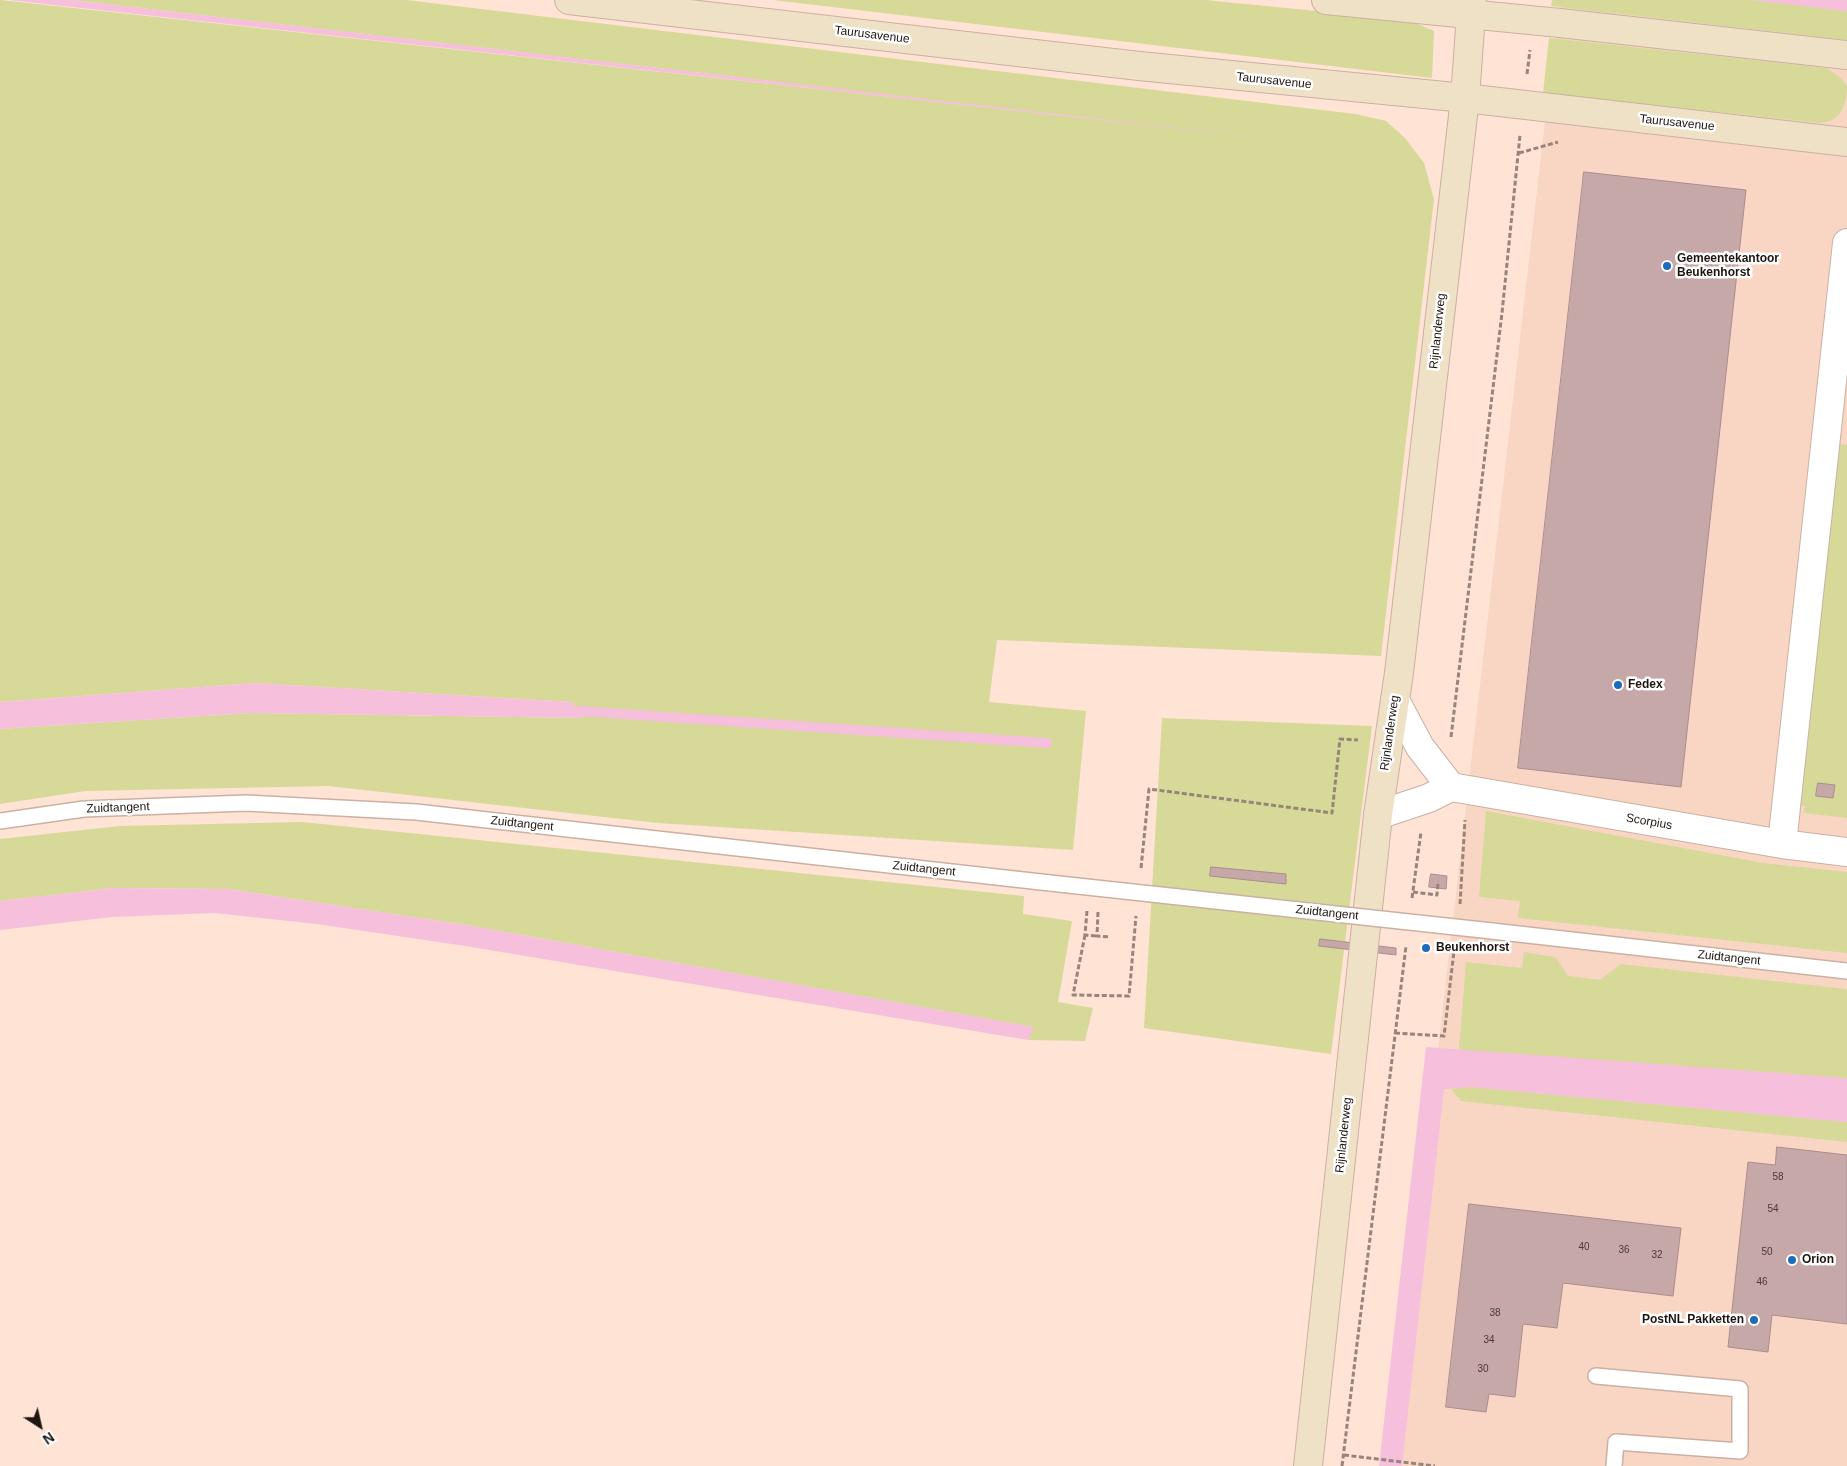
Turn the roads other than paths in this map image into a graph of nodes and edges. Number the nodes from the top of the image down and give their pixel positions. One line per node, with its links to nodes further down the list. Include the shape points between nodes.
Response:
1 (569, 0): 3 (main road, Taurusavenue)
2 (1326, 0): 5 (main road)
3 (635, 4): 4 (main road, Taurusavenue)
4 (703, 7): 7 (main road, Taurusavenue, via 1139,66)
5 (1471, 7): 6 (main road); 7 (main road, Rijnlanderweg)
6 (1847, 55)
7 (1465, 98): 8 (main road, Taurusavenue); 10 (main road, Rijnlanderweg)
8 (1847, 142)
9 (1847, 243): 14 (street)
10 (1395, 700): 11 (street, via 1420,747); 12 (main road, Rijnlanderweg)
11 (1451, 788): 12 (street); 14 (street, Scorpius)
12 (1378, 815): 18 (main road, Rijnlanderweg)
13 (0, 820): 16 (lane, Zuidtangent, bridge, via 84,809 246,803 416,812)
14 (1782, 844): 15 (street, Scorpius)
15 (1847, 852)
16 (1847, 971)
17 (1596, 1376): 19 (lane, via 1740,1390 1740,1451 1616,1442)
18 (1308, 1466)
19 (1614, 1466)

